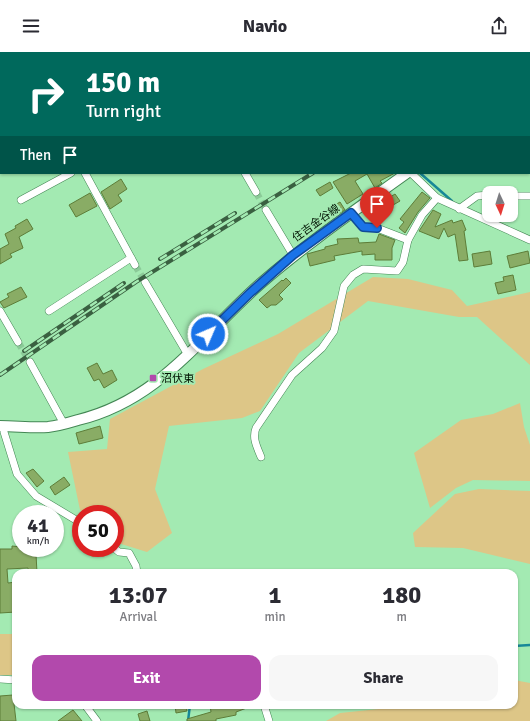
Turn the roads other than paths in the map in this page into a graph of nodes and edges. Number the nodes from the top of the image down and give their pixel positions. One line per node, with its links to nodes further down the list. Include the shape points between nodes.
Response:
1 (69, 174): 11 (street)
2 (86, 174): 18 (street)
3 (247, 174): 6 (street)
4 (406, 174): 14 (main road, 住吉金谷線)
5 (412, 174): 10 (street)
6 (256, 192)
7 (482, 196): 12 (street, via 477,196)
8 (518, 196): 9 (street)
9 (530, 196)
10 (437, 198): 12 (street); 15 (street, via 422,215)
11 (21, 200)
12 (459, 208): 16 (street)
13 (266, 210): 17 (street)
14 (351, 213): 15 (street, via 363,227 377,228); 17 (main road, 住吉金谷線)
15 (408, 240): 28 (street, via 403,262 397,271 363,269 353,275 344,286 334,331 322,348 292,374 256,428 255,442)
16 (530, 240)
17 (293, 255): 24 (main road, 住吉金谷線, via 250,293)
18 (131, 258): 19 (street); 22 (street)
19 (136, 265)
20 (145, 282): 24 (street)
21 (0, 311): 23 (street)
22 (49, 311)
23 (18, 342)
24 (188, 355): 26 (main road, 住吉金谷線, via 161,380 134,398 96,416)
25 (30, 362): 26 (street)
26 (64, 424): 27 (main road, 住吉金谷線)
27 (2, 429): 29 (street, via 17,474 36,496)
28 (261, 457)
29 (72, 518)
30 (124, 552): 31 (street, via 129,553)
31 (136, 569)
32 (0, 679): 33 (street)
33 (12, 680)
34 (88, 709): 36 (street)
35 (265, 709): 37 (street)
36 (97, 721)
37 (269, 721)

